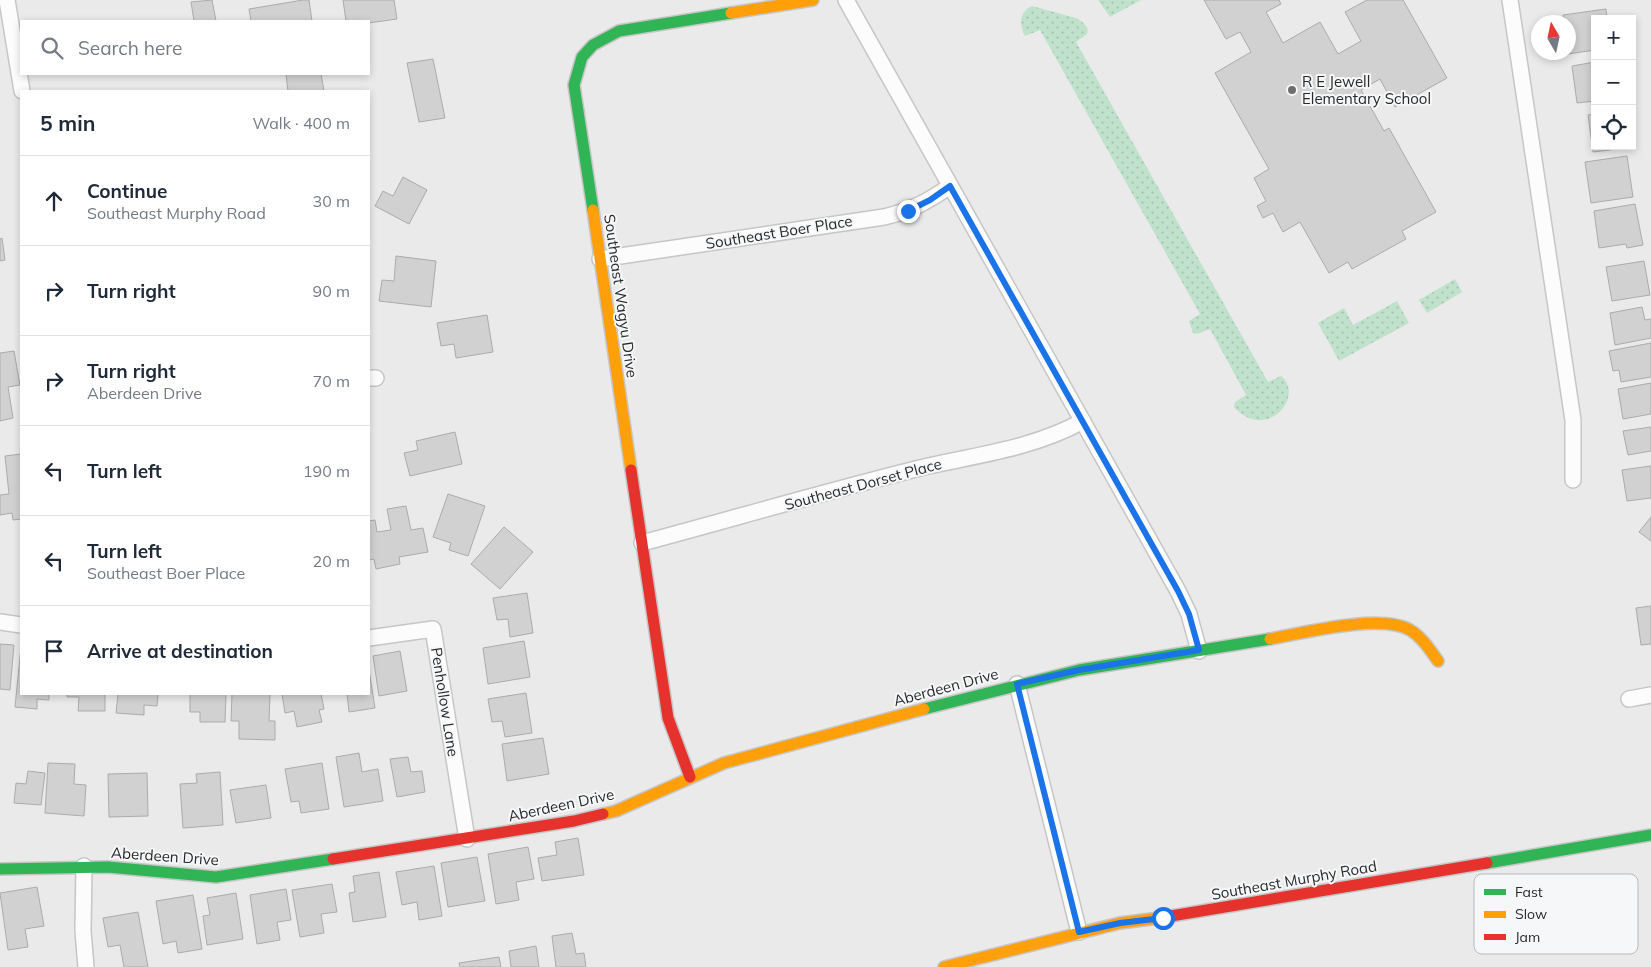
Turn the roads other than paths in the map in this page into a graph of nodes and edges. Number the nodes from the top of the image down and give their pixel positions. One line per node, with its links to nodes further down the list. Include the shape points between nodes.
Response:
1 (7, 0): 5 (street)
2 (813, 0): 7 (street, Southeast Wagyu Drive, via 620,31 586,51 576,68 574,85)
3 (846, 0): 6 (street)
4 (1510, 0): 9 (street, via 1573,420)
5 (22, 90)
6 (950, 186): 7 (street, Southeast Boer Place, via 908,211 884,217); 8 (street)
7 (600, 259): 10 (street, Southeast Wagyu Drive)
8 (1083, 421): 10 (street, Southeast Dorset Place, via 1060,434 1021,447 919,469); 14 (street, via 1178,591 1189,614)
9 (1573, 480)
10 (642, 543): 19 (street, Southeast Wagyu Drive, via 668,718)
11 (0, 622): 12 (street)
12 (20, 625)
13 (370, 638): 21 (street, Penhollow Lane, via 433,629)
14 (1199, 650): 15 (street, Aberdeen Drive, via 1366,623 1395,623 1418,634); 16 (street, Aberdeen Drive)
15 (1438, 661)
16 (1017, 684): 19 (street, Aberdeen Drive, via 768,750); 24 (street)
17 (1651, 695): 18 (street)
18 (1629, 699)
19 (690, 777): 21 (street, Aberdeen Drive, via 616,810 574,821)
20 (1651, 834): 24 (street, Southeast Murphy Road)
21 (468, 839): 22 (street, Aberdeen Drive, via 216,877 160,869)
22 (84, 866): 23 (street, Aberdeen Drive); 25 (street)
23 (0, 869)
24 (1079, 932): 26 (street, Southeast Murphy Road)
25 (86, 967)
26 (944, 967)

